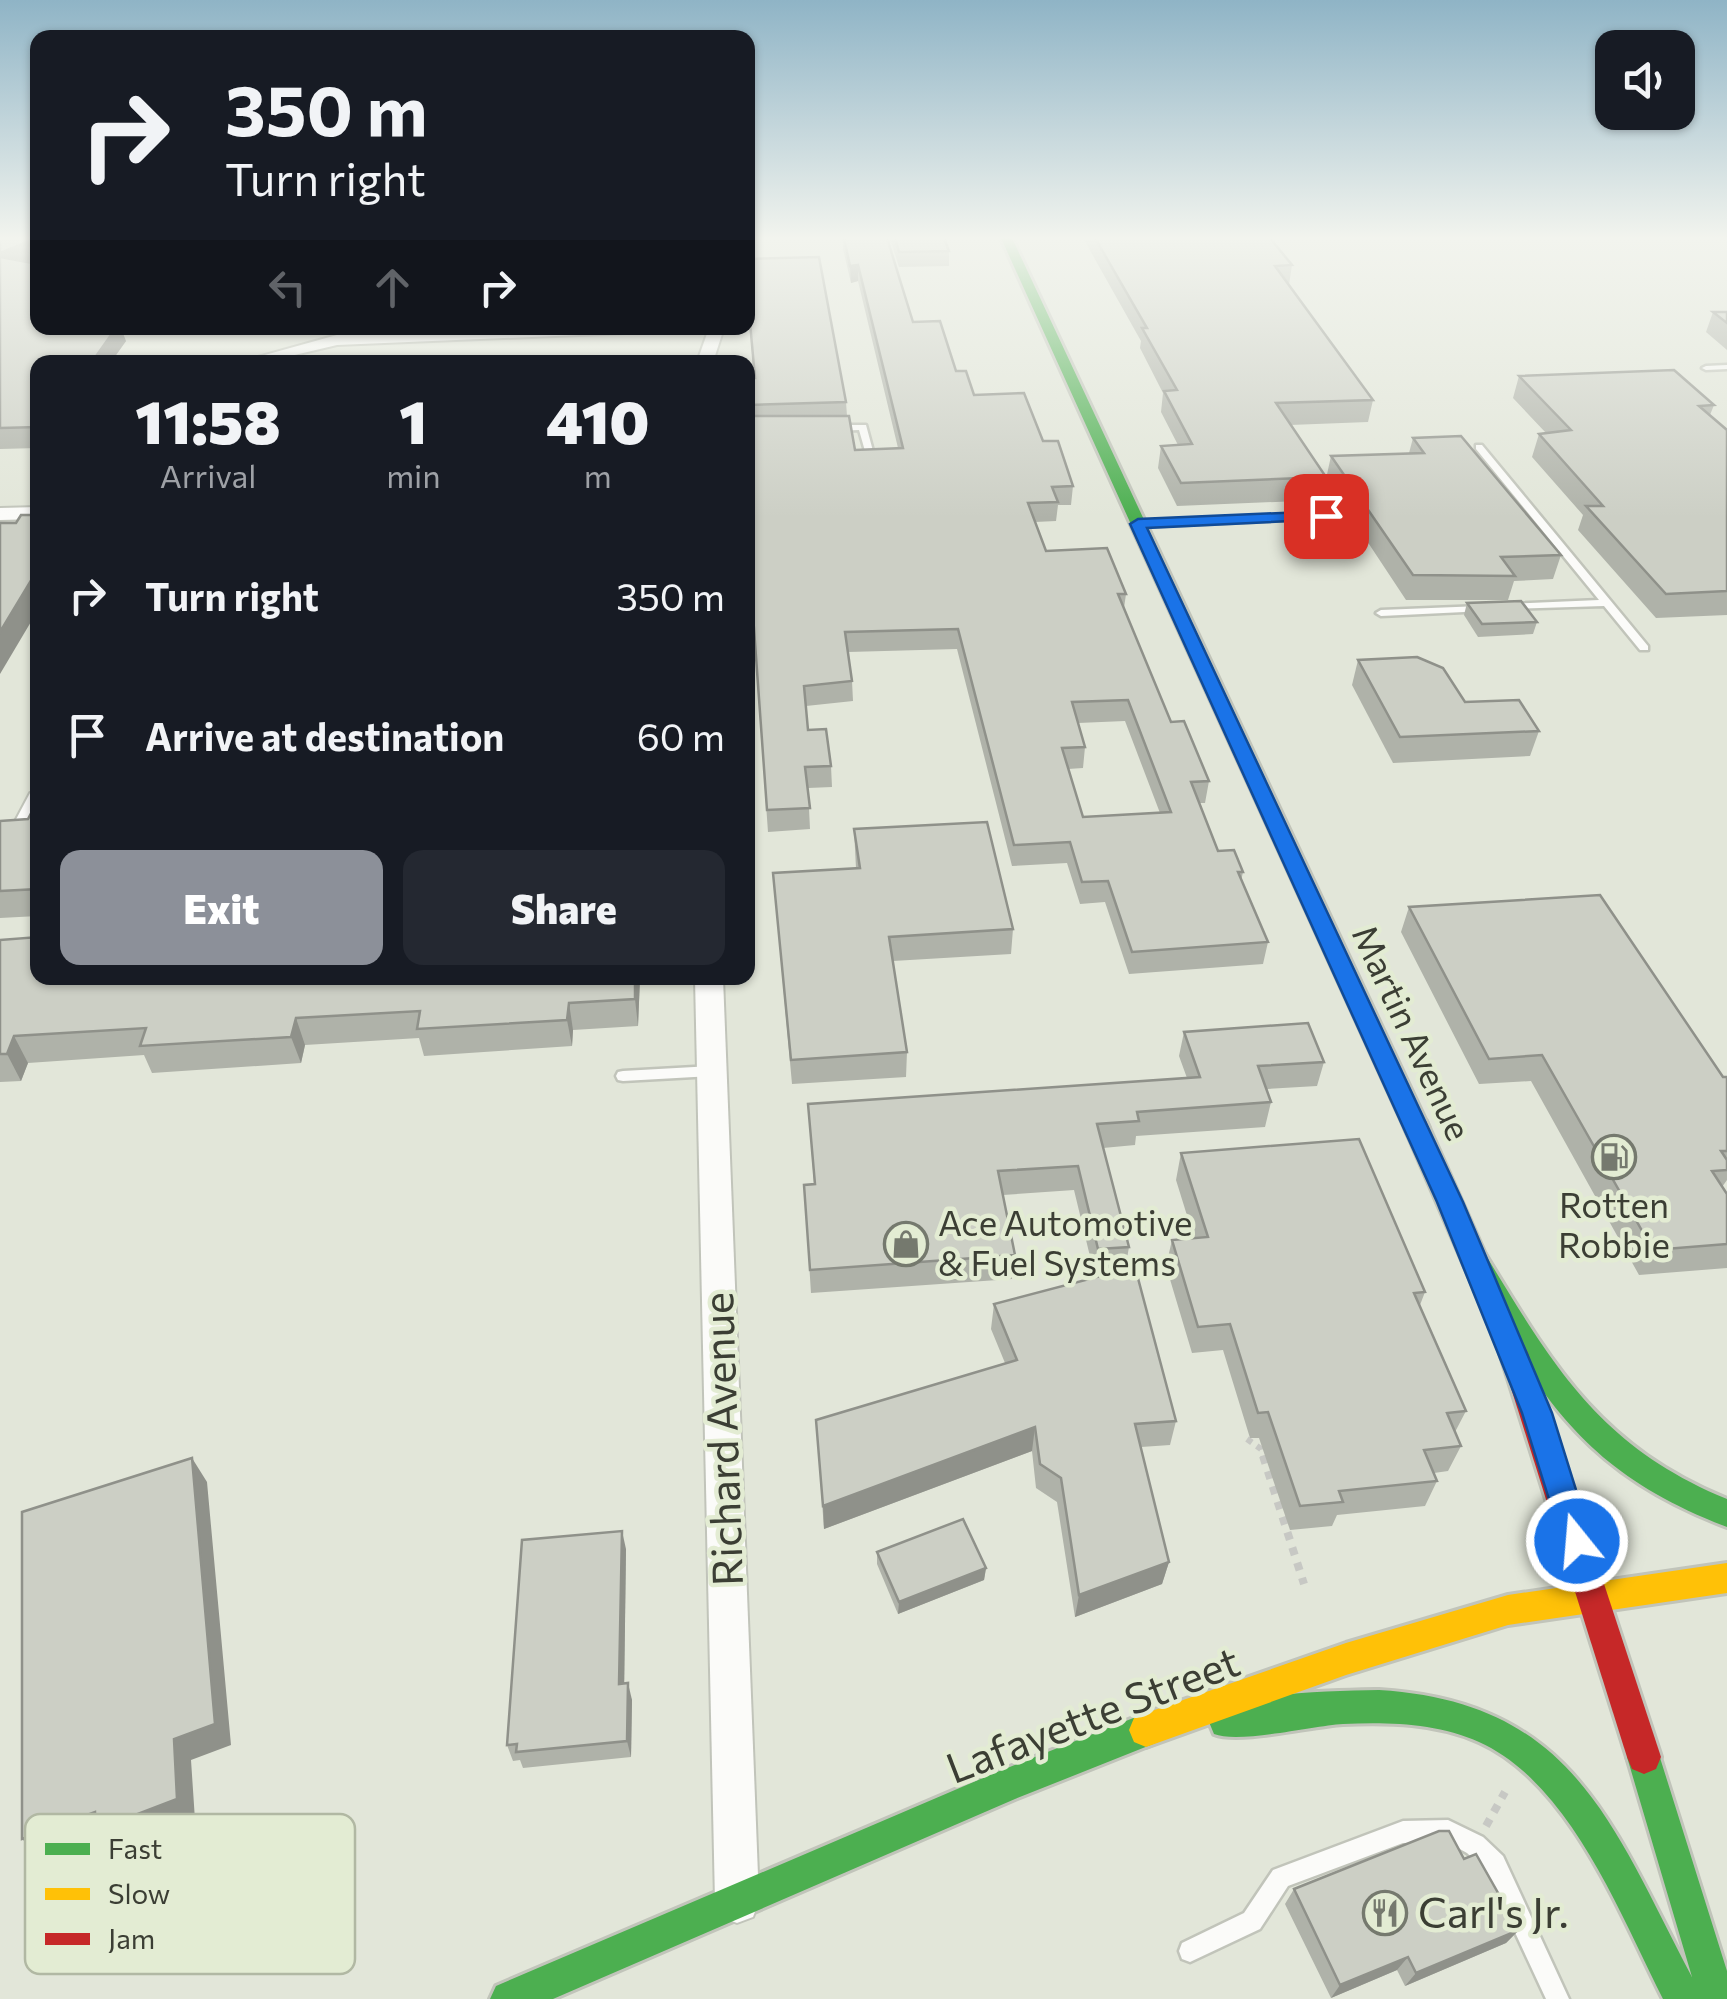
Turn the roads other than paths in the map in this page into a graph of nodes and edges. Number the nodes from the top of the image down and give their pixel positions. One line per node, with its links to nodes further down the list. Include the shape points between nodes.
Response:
1 (1049, 331): 12 (street, Martin Avenue)
2 (434, 335): 3 (street, via 352,338)
3 (272, 355)
4 (1727, 367): 5 (lane)
5 (1706, 368)
6 (825, 428): 8 (lane, via 863,427)
7 (1479, 447): 13 (lane)
8 (868, 451)
9 (30, 513): 10 (street)
10 (0, 514)
11 (1326, 516): 12 (lane)
12 (1138, 524): 21 (street, Martin Avenue)
13 (1606, 603): 14 (lane); 15 (lane)
14 (1381, 613)
15 (1644, 648)
16 (30, 815): 17 (street)
17 (25, 825)
18 (709, 985): 19 (street, Richard Avenue)
19 (712, 1071): 20 (lane); 26 (street, Richard Avenue)
20 (622, 1076)
21 (1476, 1262): 22 (street, via 1559,1394 1619,1462 1664,1492); 24 (street, Martin Avenue, via 1537,1413)
22 (1727, 1513)
23 (1727, 1578): 24 (street, Lafayette Street)
24 (1595, 1597): 25 (street, Lafayette Street, via 1508,1610 1404,1640); 31 (street, Martin Avenue)
25 (1126, 1737): 26 (street, Lafayette Street); 30 (street, via 1362,1707 1412,1709 1469,1723 1522,1749 1585,1821)
26 (737, 1901): 28 (street, Lafayette Street)
27 (1190, 1951): 29 (lane, via 1252,1921 1281,1878 1403,1832 1448,1831 1495,1864)
28 (509, 1999)
29 (1558, 1999)
30 (1683, 1999)
31 (1717, 1999)

